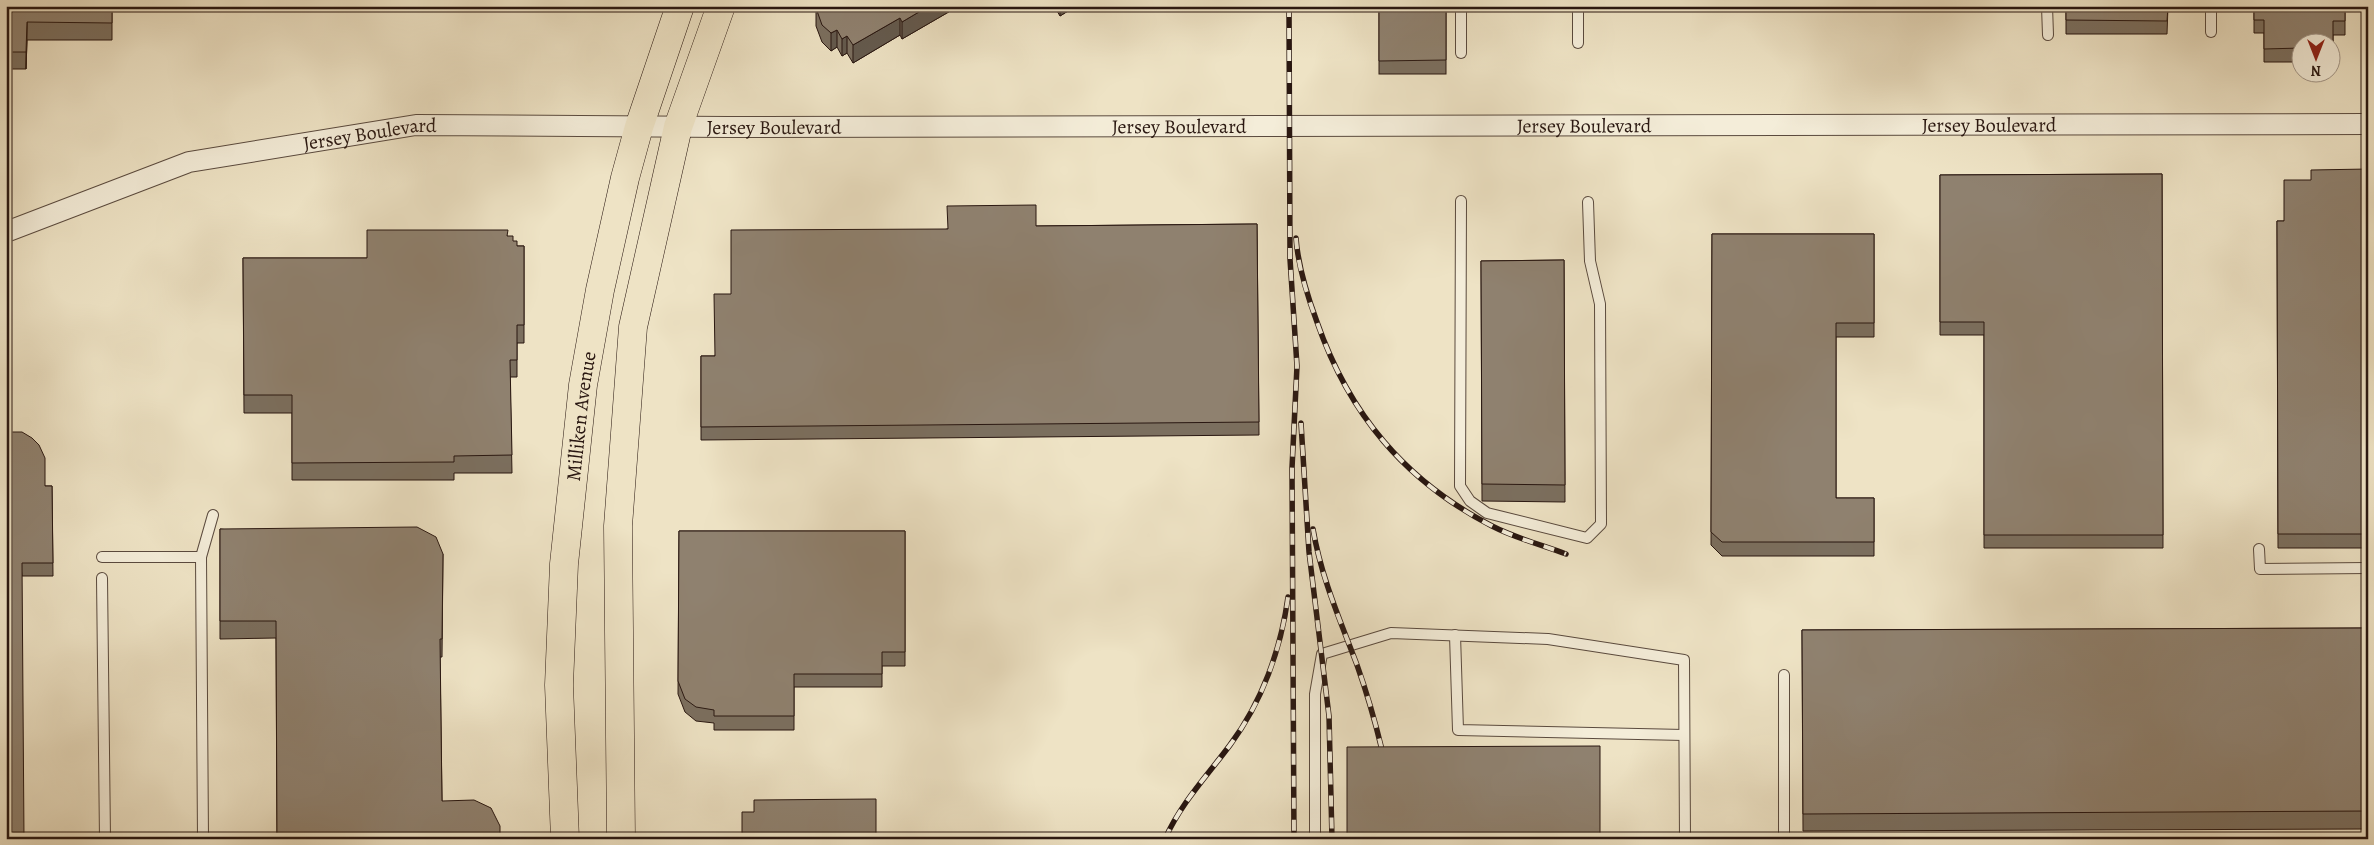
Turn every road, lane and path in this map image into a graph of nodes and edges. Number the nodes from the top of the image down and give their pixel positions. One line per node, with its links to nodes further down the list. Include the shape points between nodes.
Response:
1 (680, 6): 12 (main road, Milliken Avenue)
2 (721, 6): 13 (main road, Milliken Avenue)
3 (1461, 6): 10 (lane)
4 (1578, 6): 9 (lane)
5 (2047, 6): 8 (lane)
6 (2211, 6): 7 (lane)
7 (2211, 32)
8 (2048, 35)
9 (1578, 43)
10 (1461, 53)
11 (2368, 124): 13 (street, Jersey Boulevard)
12 (640, 127): 13 (street, Jersey Boulevard); 16 (street, Jersey Boulevard, via 416,125 379,130 189,162); 28 (main road, Milliken Avenue, via 600,290 583,385 572,477 564,564 559,685)
13 (678, 127): 29 (main road, Milliken Avenue, via 632,327 618,526)
14 (1461, 201): 15 (lane, via 1460,486 1470,501 1487,513 1587,538 1601,524 1600,304 1590,261)
15 (1588, 202)
16 (6, 232)
17 (213, 515): 20 (lane)
18 (2259, 549): 21 (lane, via 2260,568)
19 (102, 557): 20 (lane)
20 (201, 557): 27 (lane)
21 (2368, 568)
22 (102, 578): 26 (lane)
23 (1455, 635): 25 (lane, via 1548,639 1684,660); 25 (lane, via 1458,730); 30 (lane, via 1391,633 1322,654 1314,694)
24 (1784, 675): 32 (lane)
25 (1684, 735): 31 (lane)
26 (105, 839)
27 (203, 839)
28 (566, 839)
29 (621, 839)
30 (1315, 839)
31 (1685, 839)
32 (1784, 839)

